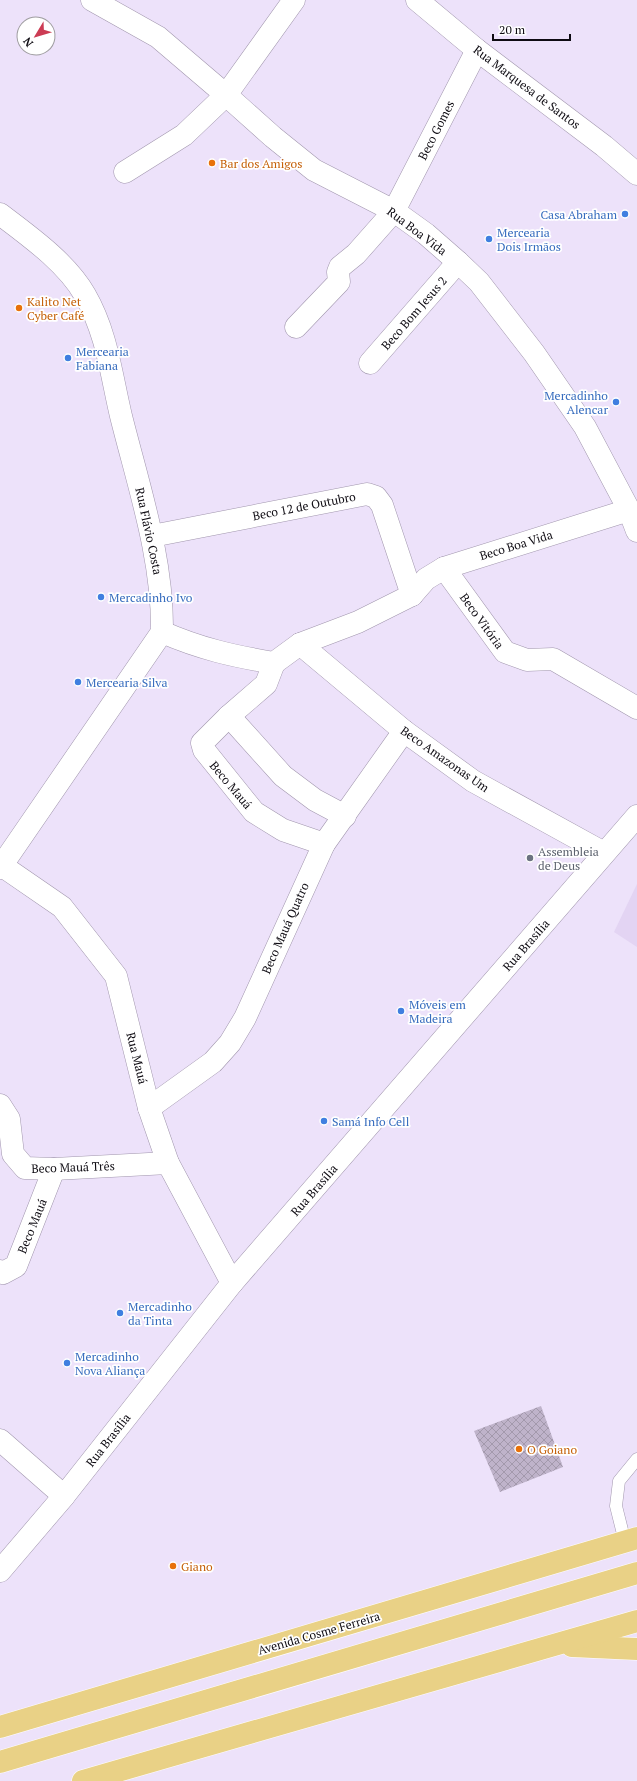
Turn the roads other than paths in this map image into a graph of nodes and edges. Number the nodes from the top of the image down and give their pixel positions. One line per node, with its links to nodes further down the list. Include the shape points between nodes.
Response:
1 (92, 0): 5 (street, Rua Boa Vida, via 158,37)
2 (294, 0): 5 (street)
3 (417, 0): 4 (street, Rua Marquesa de Santos)
4 (478, 50): 7 (street, Rua Marquesa de Santos); 8 (street, Beco Gomes)
5 (226, 95): 6 (street, via 184,135); 8 (street, Rua Boa Vida, via 314,170)
6 (125, 172)
7 (636, 172)
8 (394, 211): 10 (street, Rua Boa Vida); 11 (street, Beco Gomes, via 356,254 340,267 339,282)
9 (0, 214): 15 (street, Rua Flávio Costa, via 53,256 85,294 102,329)
10 (458, 262): 12 (street, Beco Bom Jesus 2); 13 (street, Rua Boa Vida, via 478,282 534,353 585,427)
11 (296, 327)
12 (370, 364)
13 (629, 510): 14 (street, Rua Boa Vida); 16 (street, Beco Boa Vida)
14 (637, 531)
15 (152, 536): 17 (street, Beco 12 de Outubro, via 367,494 376,498 382,505); 18 (street, Rua Flávio Costa, via 160,581)
16 (444, 568): 17 (street, Beco Boa Vida, via 426,579); 21 (street, Beco Vitória, via 505,652 527,660 553,659)
17 (412, 595): 19 (street, via 358,622)
18 (162, 632): 20 (street, via 223,654); 28 (street)
19 (300, 644): 20 (street); 23 (street, Beco Amazonas Um)
20 (274, 663): 22 (street, Beco Mauá, via 266,684)
21 (637, 708)
22 (229, 716): 24 (street, via 283,776 315,800); 26 (street, Beco Mauá, via 202,743 207,756 254,812 284,830)
23 (404, 731): 24 (street, Beco Mauá Quatro); 27 (street, Beco Amazonas Um, via 473,781)
24 (345, 816): 26 (street, Beco Mauá Quatro)
25 (637, 816): 27 (street, Rua Brasília)
26 (324, 844): 30 (street, Beco Mauá Quatro, via 245,1018 230,1043 213,1062)
27 (604, 853): 34 (street, Rua Brasília)
28 (1, 866): 30 (street, Rua Mauá, via 62,907 116,976)
29 (0, 1105): 32 (street, Beco Mauá Três, via 9,1119 13,1154 19,1162 25,1168)
30 (149, 1108): 31 (street, Rua Mauá)
31 (168, 1163): 32 (street, Beco Mauá Três); 34 (street, Rua Mauá)
32 (54, 1169): 33 (street, Beco Mauá, via 16,1266 3,1273)
33 (0, 1271)
34 (232, 1283): 37 (street, Rua Brasília)
35 (0, 1440): 37 (street)
36 (637, 1459): 38 (lane, via 620,1481 616,1506)
37 (64, 1496): 39 (street, Rua Brasília)
38 (631, 1540): 44 (main road, Avenida Cosme Ferreira)
39 (0, 1571)
40 (637, 1573): 45 (main road)
41 (637, 1621): 42 (main road)
42 (556, 1645): 43 (main road); 46 (main road)
43 (637, 1649)
44 (0, 1727)
45 (0, 1762)
46 (83, 1781)

